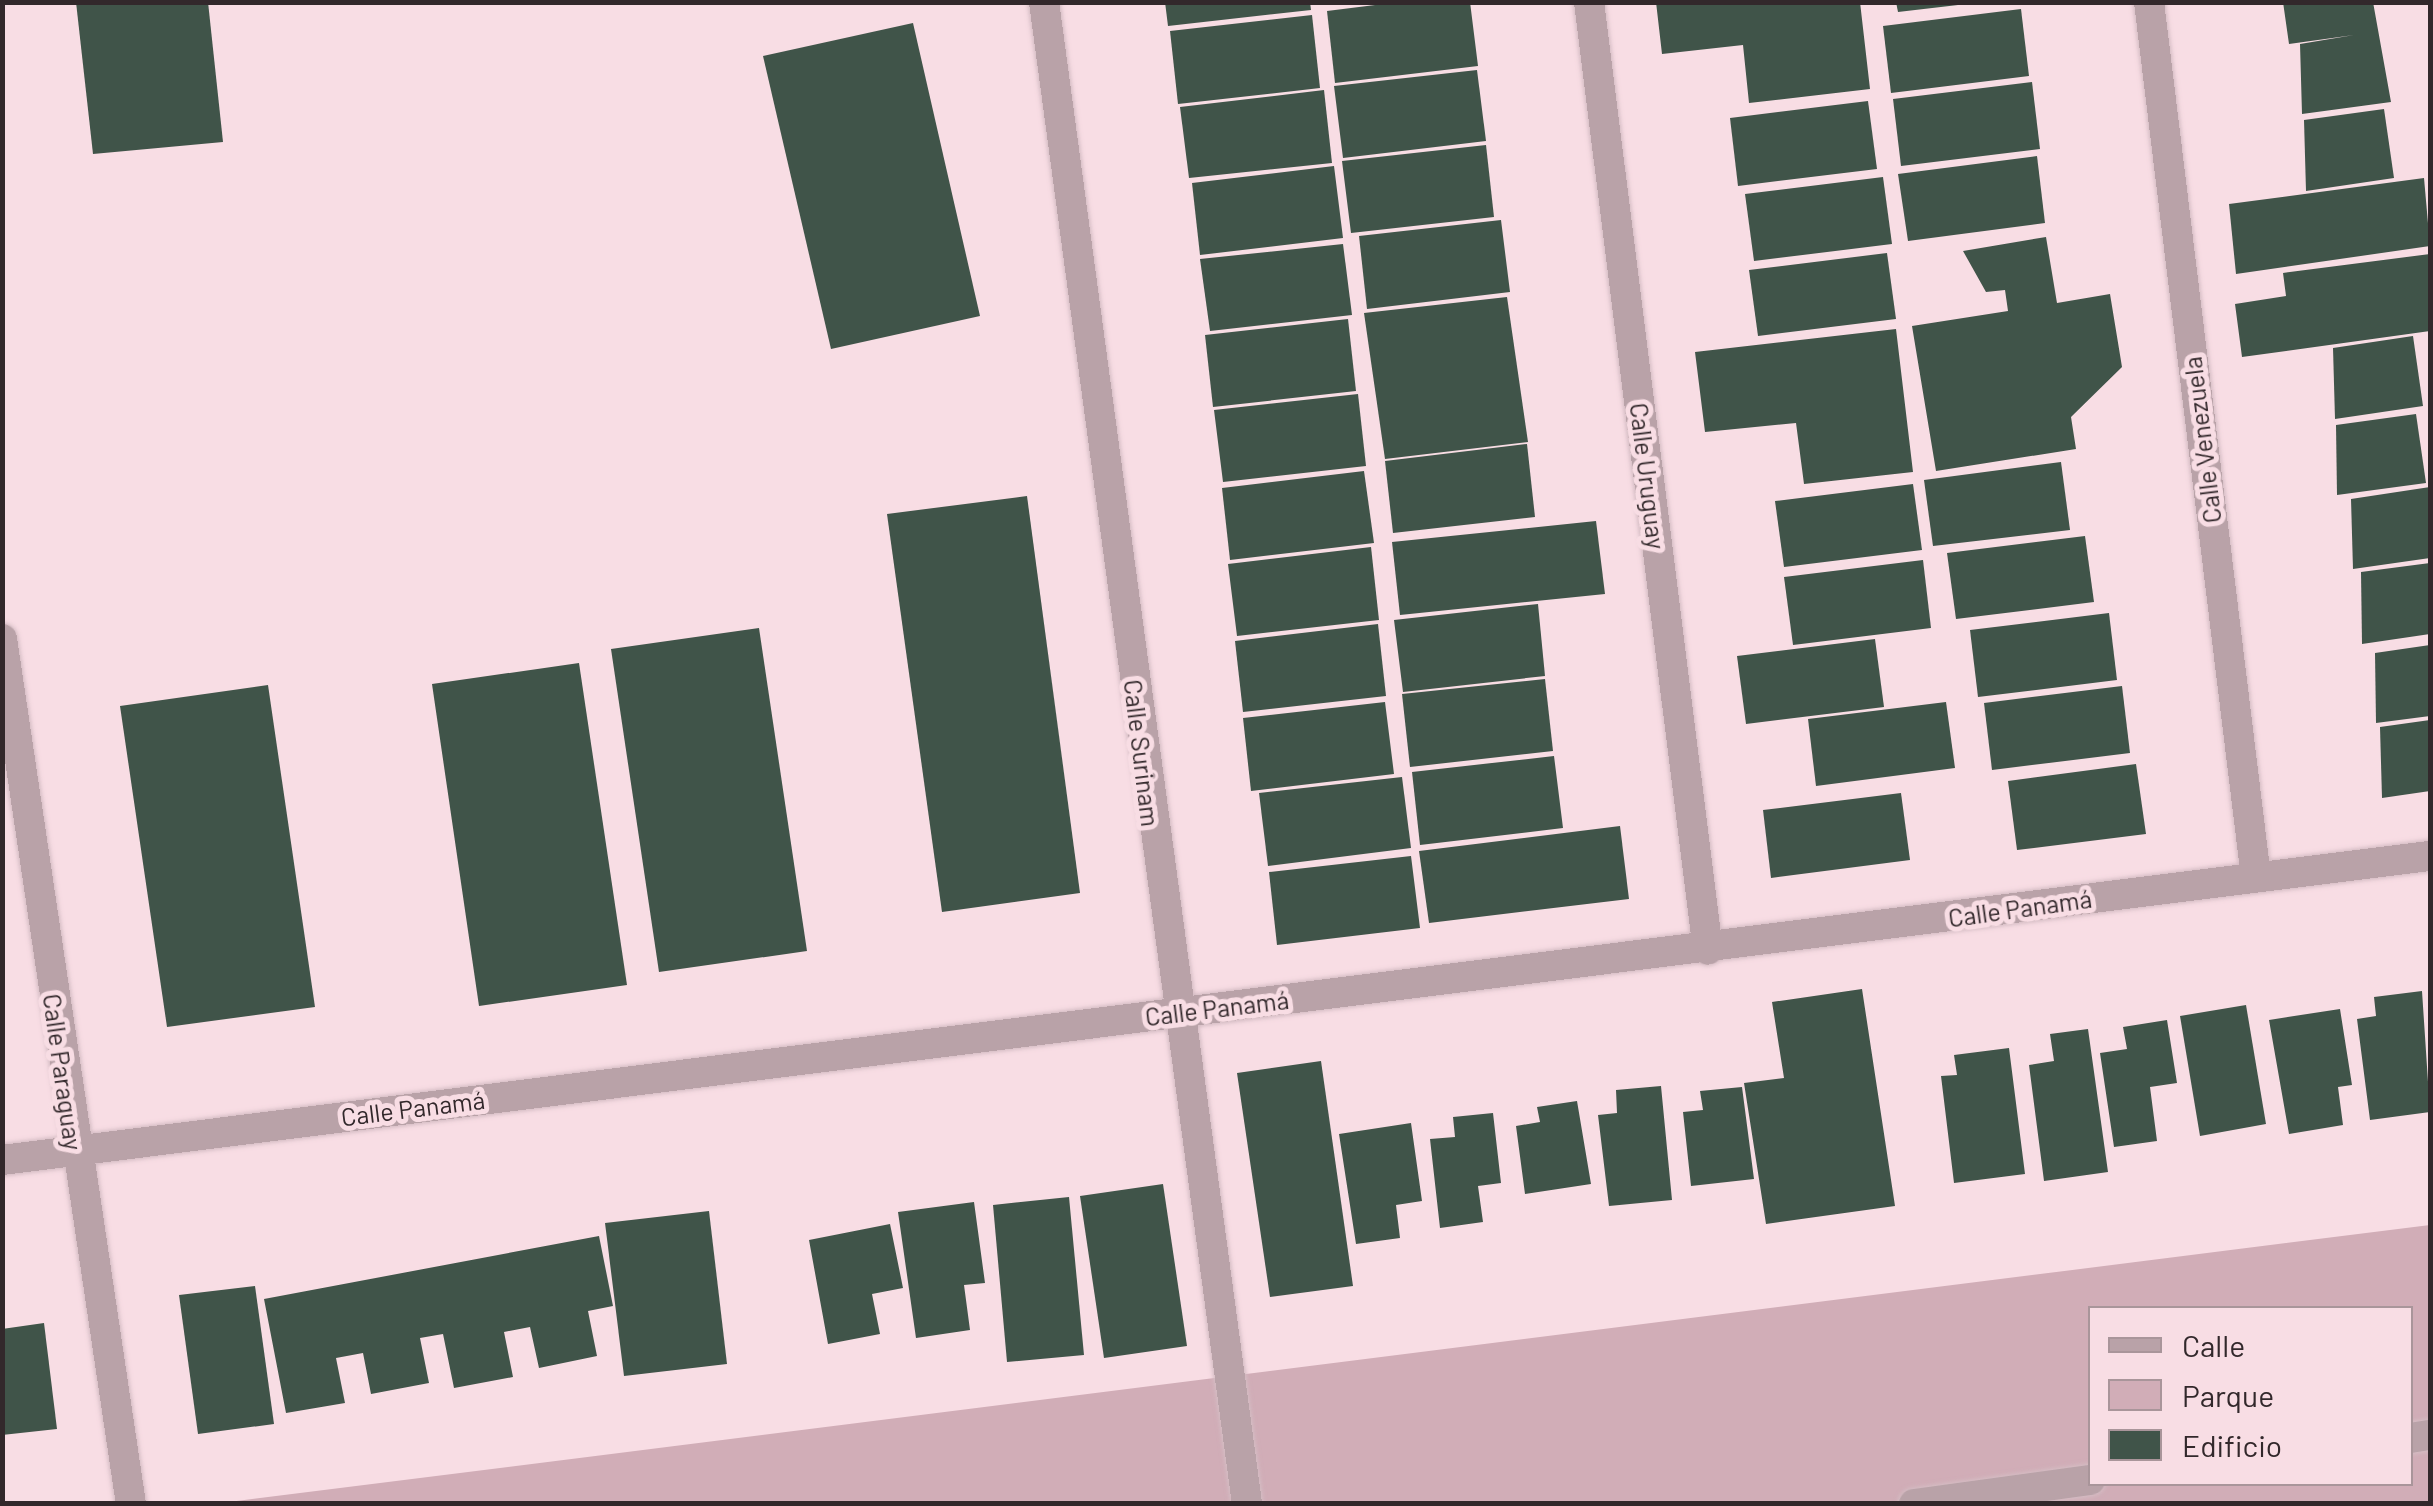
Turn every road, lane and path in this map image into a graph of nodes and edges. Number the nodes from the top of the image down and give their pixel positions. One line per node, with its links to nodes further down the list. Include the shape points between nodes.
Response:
1 (1044, 2): 8 (street, Calle Surinam)
2 (1589, 2): 7 (street, Calle Uruguay)
3 (2148, 2): 6 (street, Calle Venezuela)
4 (2, 639): 9 (street, Calle Paraguay)
5 (2430, 856): 6 (street, Calle Panamá)
6 (2256, 877): 7 (street, Calle Panamá)
7 (1708, 950): 8 (street, Calle Panamá)
8 (1176, 1012): 9 (street, Calle Panamá); 13 (street, Calle Surinam)
9 (74, 1151): 10 (street, Calle Panamá); 12 (street, Calle Paraguay)
10 (2, 1160)
11 (2088, 1480): 14 (street)
12 (130, 1504)
13 (1246, 1504)
14 (1914, 1504)

